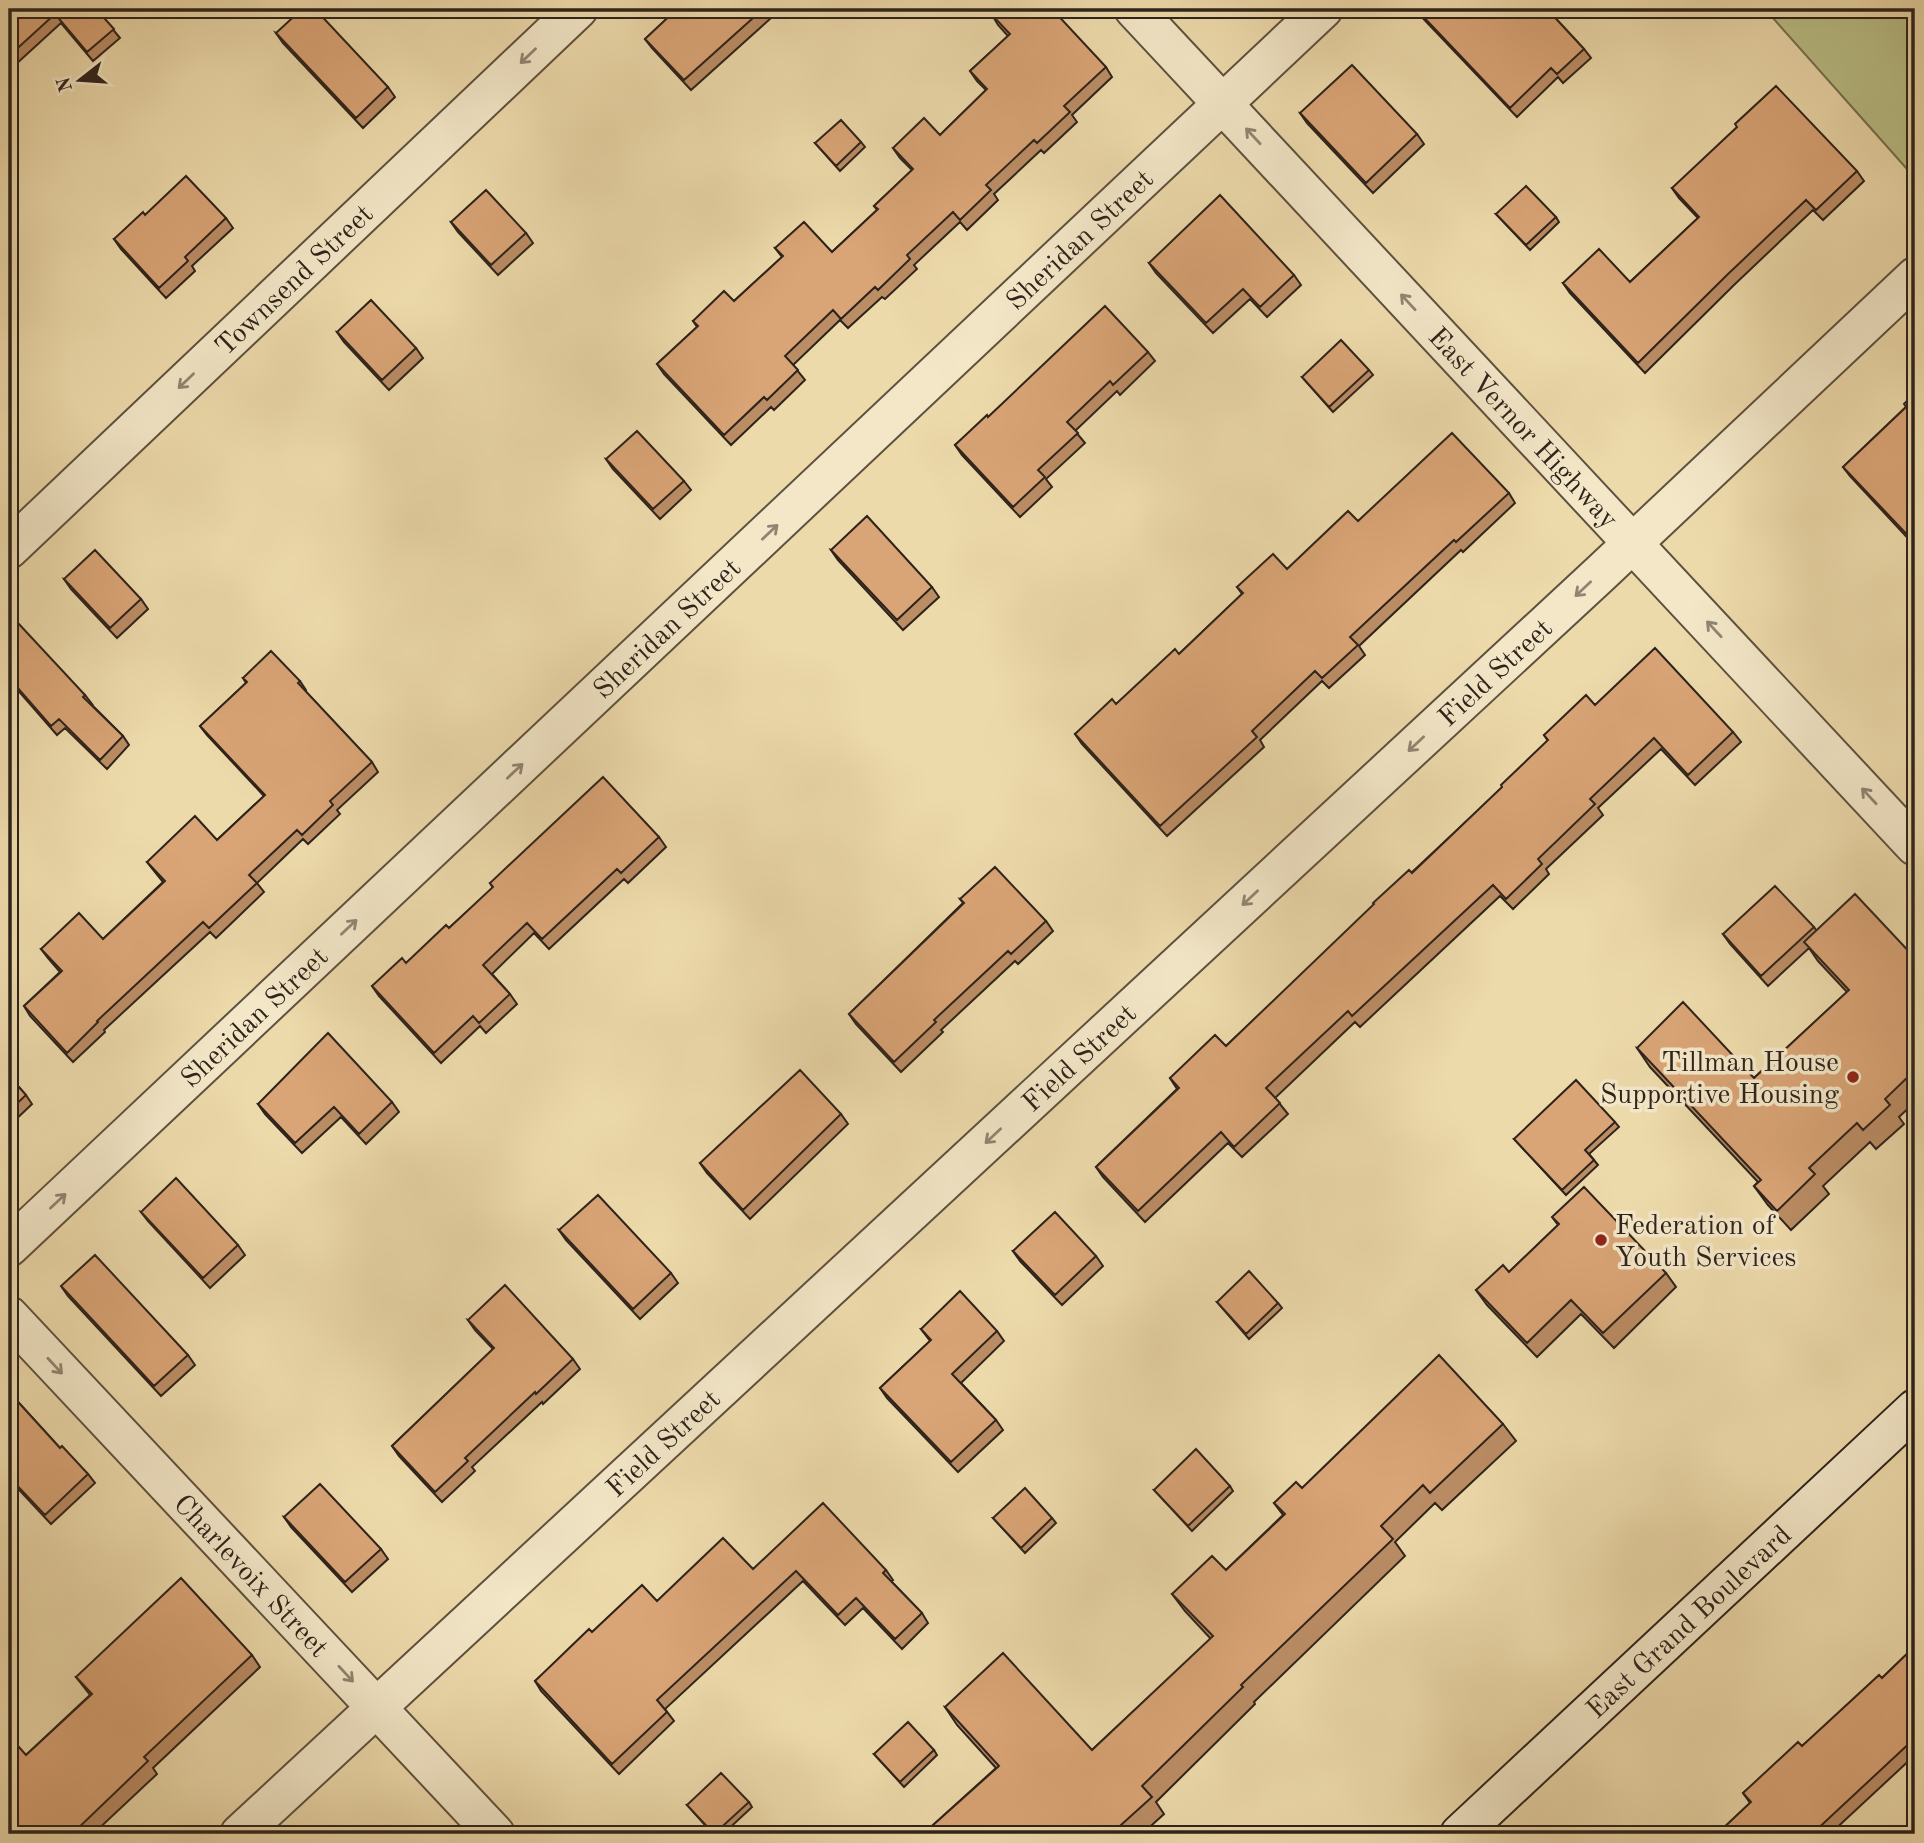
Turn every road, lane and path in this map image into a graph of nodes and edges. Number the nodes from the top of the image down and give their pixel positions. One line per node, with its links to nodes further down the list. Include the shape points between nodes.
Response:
1 (578, 9): 7 (street, Townsend Street, one-way to 7)
2 (1134, 9): 4 (street, East Vernor Highway)
3 (1323, 9): 4 (street, Sheridan Street)
4 (1223, 104): 6 (street, East Vernor Highway, one-way to 4); 9 (street, Sheridan Street, one-way to 4)
5 (1915, 277): 6 (street, Field Street)
6 (1633, 542): 8 (street, East Vernor Highway, one-way to 6); 12 (street, Field Street, one-way to 12)
7 (9, 549)
8 (1915, 846)
9 (9, 1247)
10 (9, 1316): 12 (street, Charlevoix Street, one-way to 12)
11 (1915, 1409): 15 (street, East Grand Boulevard)
12 (377, 1708): 13 (street, Field Street); 14 (street, Charlevoix Street)
13 (240, 1834)
14 (495, 1834)
15 (1460, 1834)

